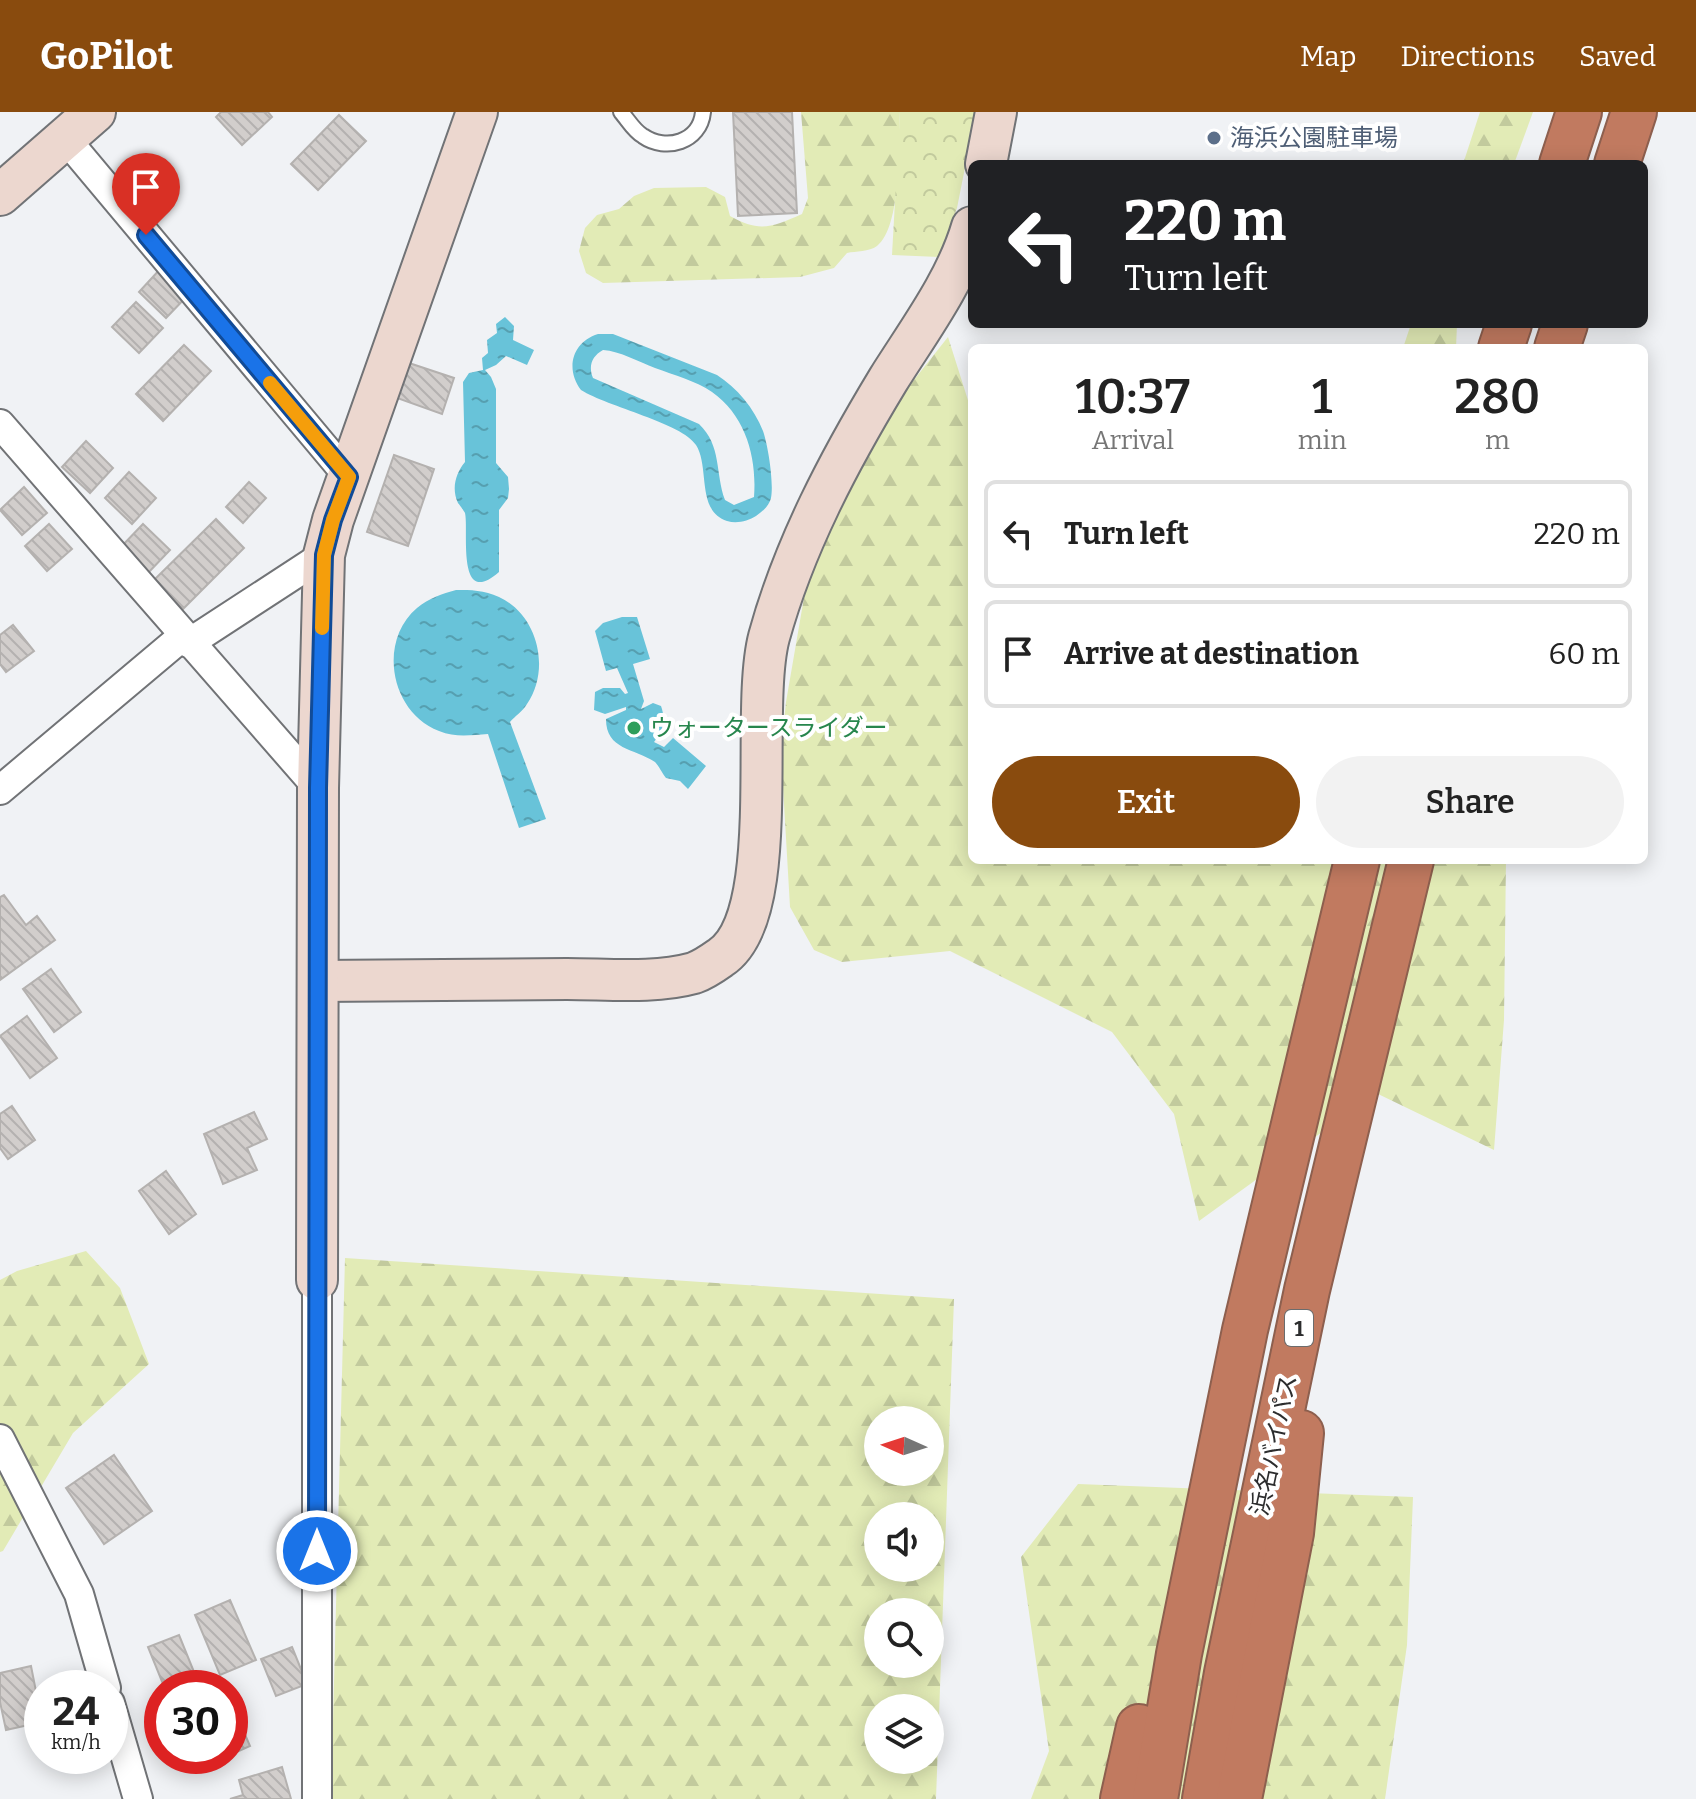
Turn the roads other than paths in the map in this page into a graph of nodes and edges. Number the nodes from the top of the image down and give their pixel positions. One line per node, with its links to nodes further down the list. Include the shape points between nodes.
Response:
1 (95, 112): 8 (street)
2 (477, 112): 15 (street)
3 (621, 112): 4 (lane, via 640,135 670,145 696,131)
4 (703, 112)
5 (996, 112): 9 (street)
6 (1579, 112): 10 (highway)
7 (1634, 112): 11 (highway)
8 (65, 138): 12 (street); 15 (street)
9 (987, 160)
10 (1563, 160)
11 (1618, 160)
12 (0, 195)
13 (968, 237): 22 (street, via 954,272 831,480 778,610 768,640 762,692 759,867 743,933 724,956 695,973 635,979)
14 (0, 424): 17 (street)
15 (349, 477): 16 (street)
16 (324, 555): 17 (street); 18 (street)
17 (186, 640): 18 (street); 19 (street)
18 (318, 788): 22 (street)
19 (0, 790)
20 (1356, 864): 25 (highway, 1)
21 (1410, 864): 24 (highway, 浜名バイパス / 1)
22 (319, 981): 23 (street)
23 (317, 1280): 30 (street)
24 (1307, 1290): 33 (highway, 浜名バイパス / 1); 34 (highway, via 1291,1533)
25 (1245, 1330): 31 (highway, via 1204,1446); 32 (highway, 1)
26 (0, 1439): 27 (street, via 79,1594)
27 (101, 1670)
28 (128, 1765): 29 (street)
29 (138, 1799)
30 (317, 1799)
31 (1123, 1799)
32 (1155, 1799)
33 (1205, 1799)
34 (1239, 1799)

